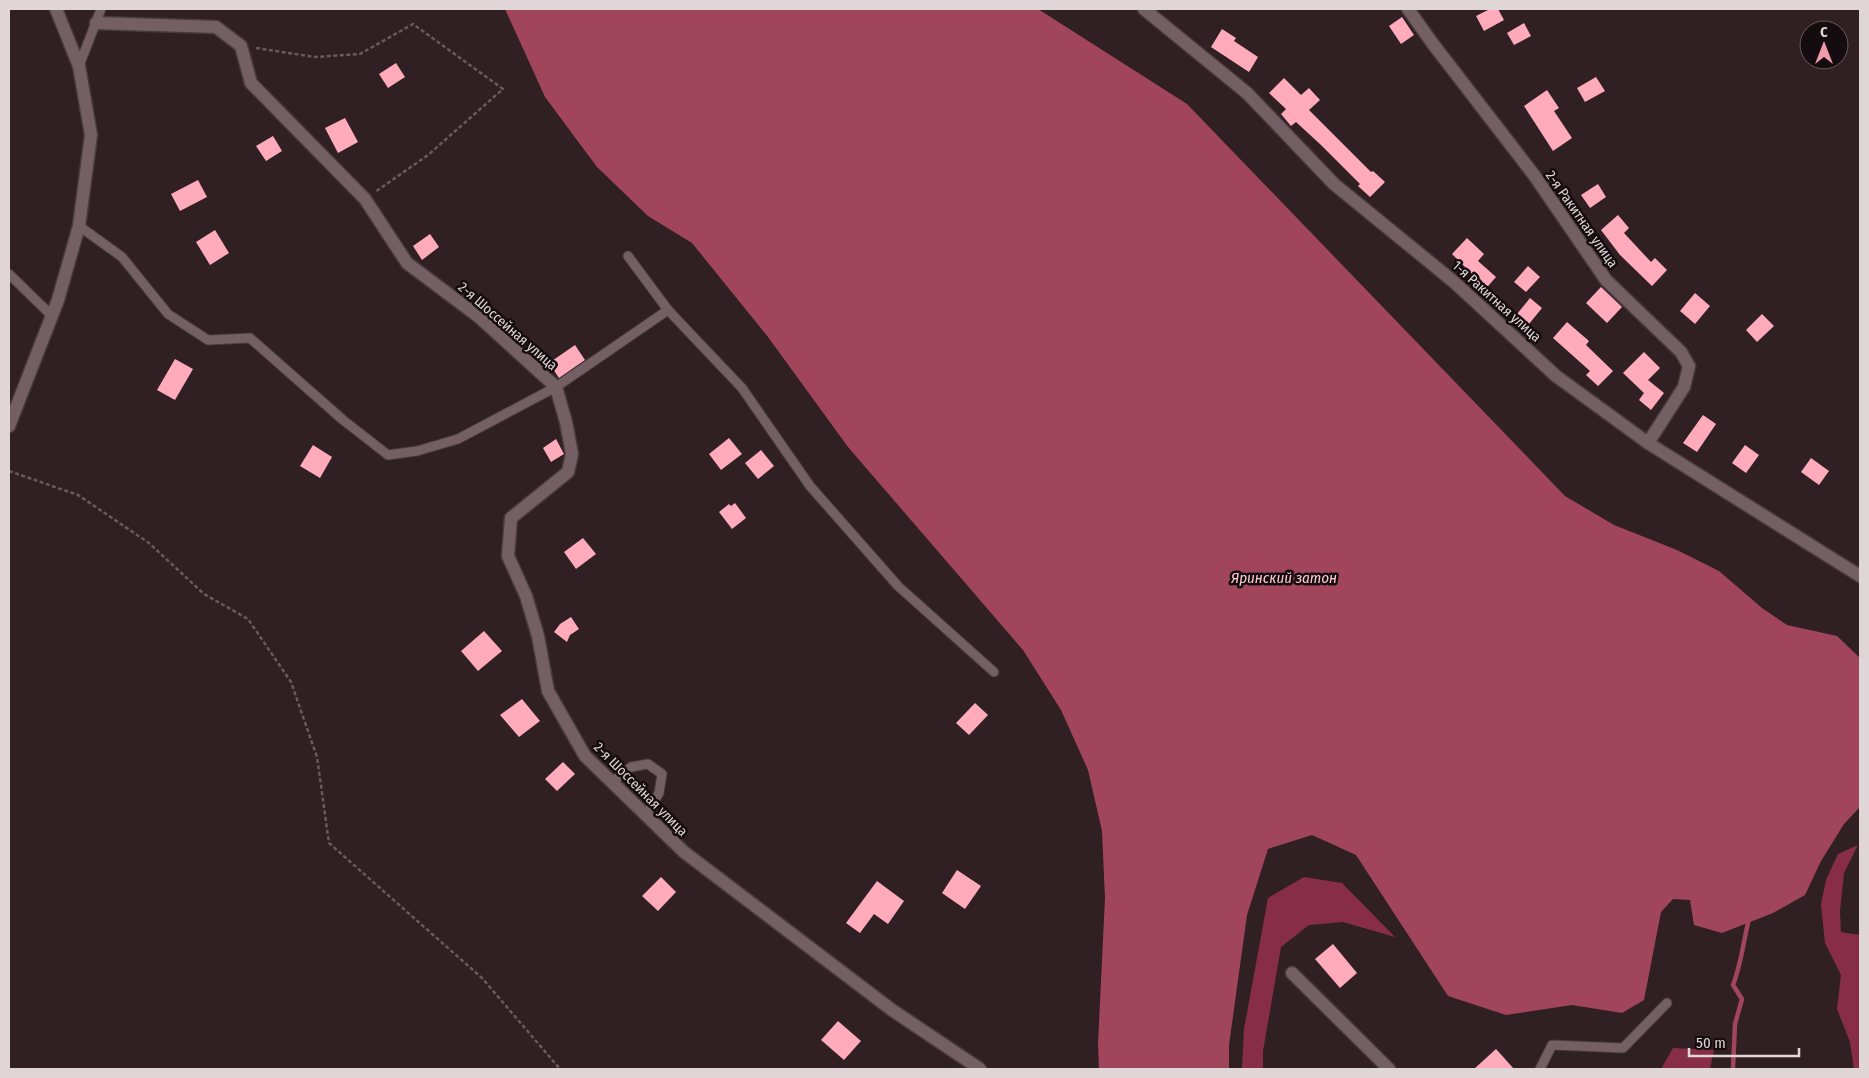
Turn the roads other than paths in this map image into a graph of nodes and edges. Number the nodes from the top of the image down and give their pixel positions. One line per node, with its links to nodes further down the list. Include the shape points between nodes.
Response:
1 (56, 9): 6 (street)
2 (101, 9): 5 (lane)
3 (1144, 9): 14 (street, 1-я Ракитная улица, via 1247,93 1334,184 1454,282 1556,376)
4 (1408, 9): 14 (street, 2-я Ракитная улица, via 1534,175 1606,280 1681,352 1689,366 1684,387)
5 (96, 23): 6 (lane); 12 (street, 2-я Шоссейная улица, via 216,27 241,46 251,83 365,199 407,263 479,317)
6 (78, 66): 7 (street, via 91,135)
7 (79, 226): 11 (street); 12 (lane, via 122,257 168,314 208,340 250,338 388,455 417,451 458,439)
8 (628, 256): 10 (lane)
9 (9, 274): 11 (lane)
10 (668, 310): 12 (lane); 16 (lane, via 742,388 810,486 898,586)
11 (52, 316): 13 (street)
12 (556, 387): 17 (street, 2-я Шоссейная улица, via 572,454 568,472 511,518 508,556 526,596 548,691 584,756)
13 (9, 426)
14 (1648, 443): 15 (street, 1-я Ракитная улица)
15 (1860, 576)
16 (994, 672)
17 (612, 782): 18 (street, 2-я Шоссейная улица); 18 (lane, via 632,767 648,764 662,774 659,793)
18 (646, 815): 21 (street, 2-я Шоссейная улица, via 684,852 730,887 892,1010)
19 (1292, 972): 22 (street)
20 (1667, 1003): 23 (lane, via 1623,1048 1552,1045)
21 (980, 1069)
22 (1389, 1069)
23 (1540, 1069)

